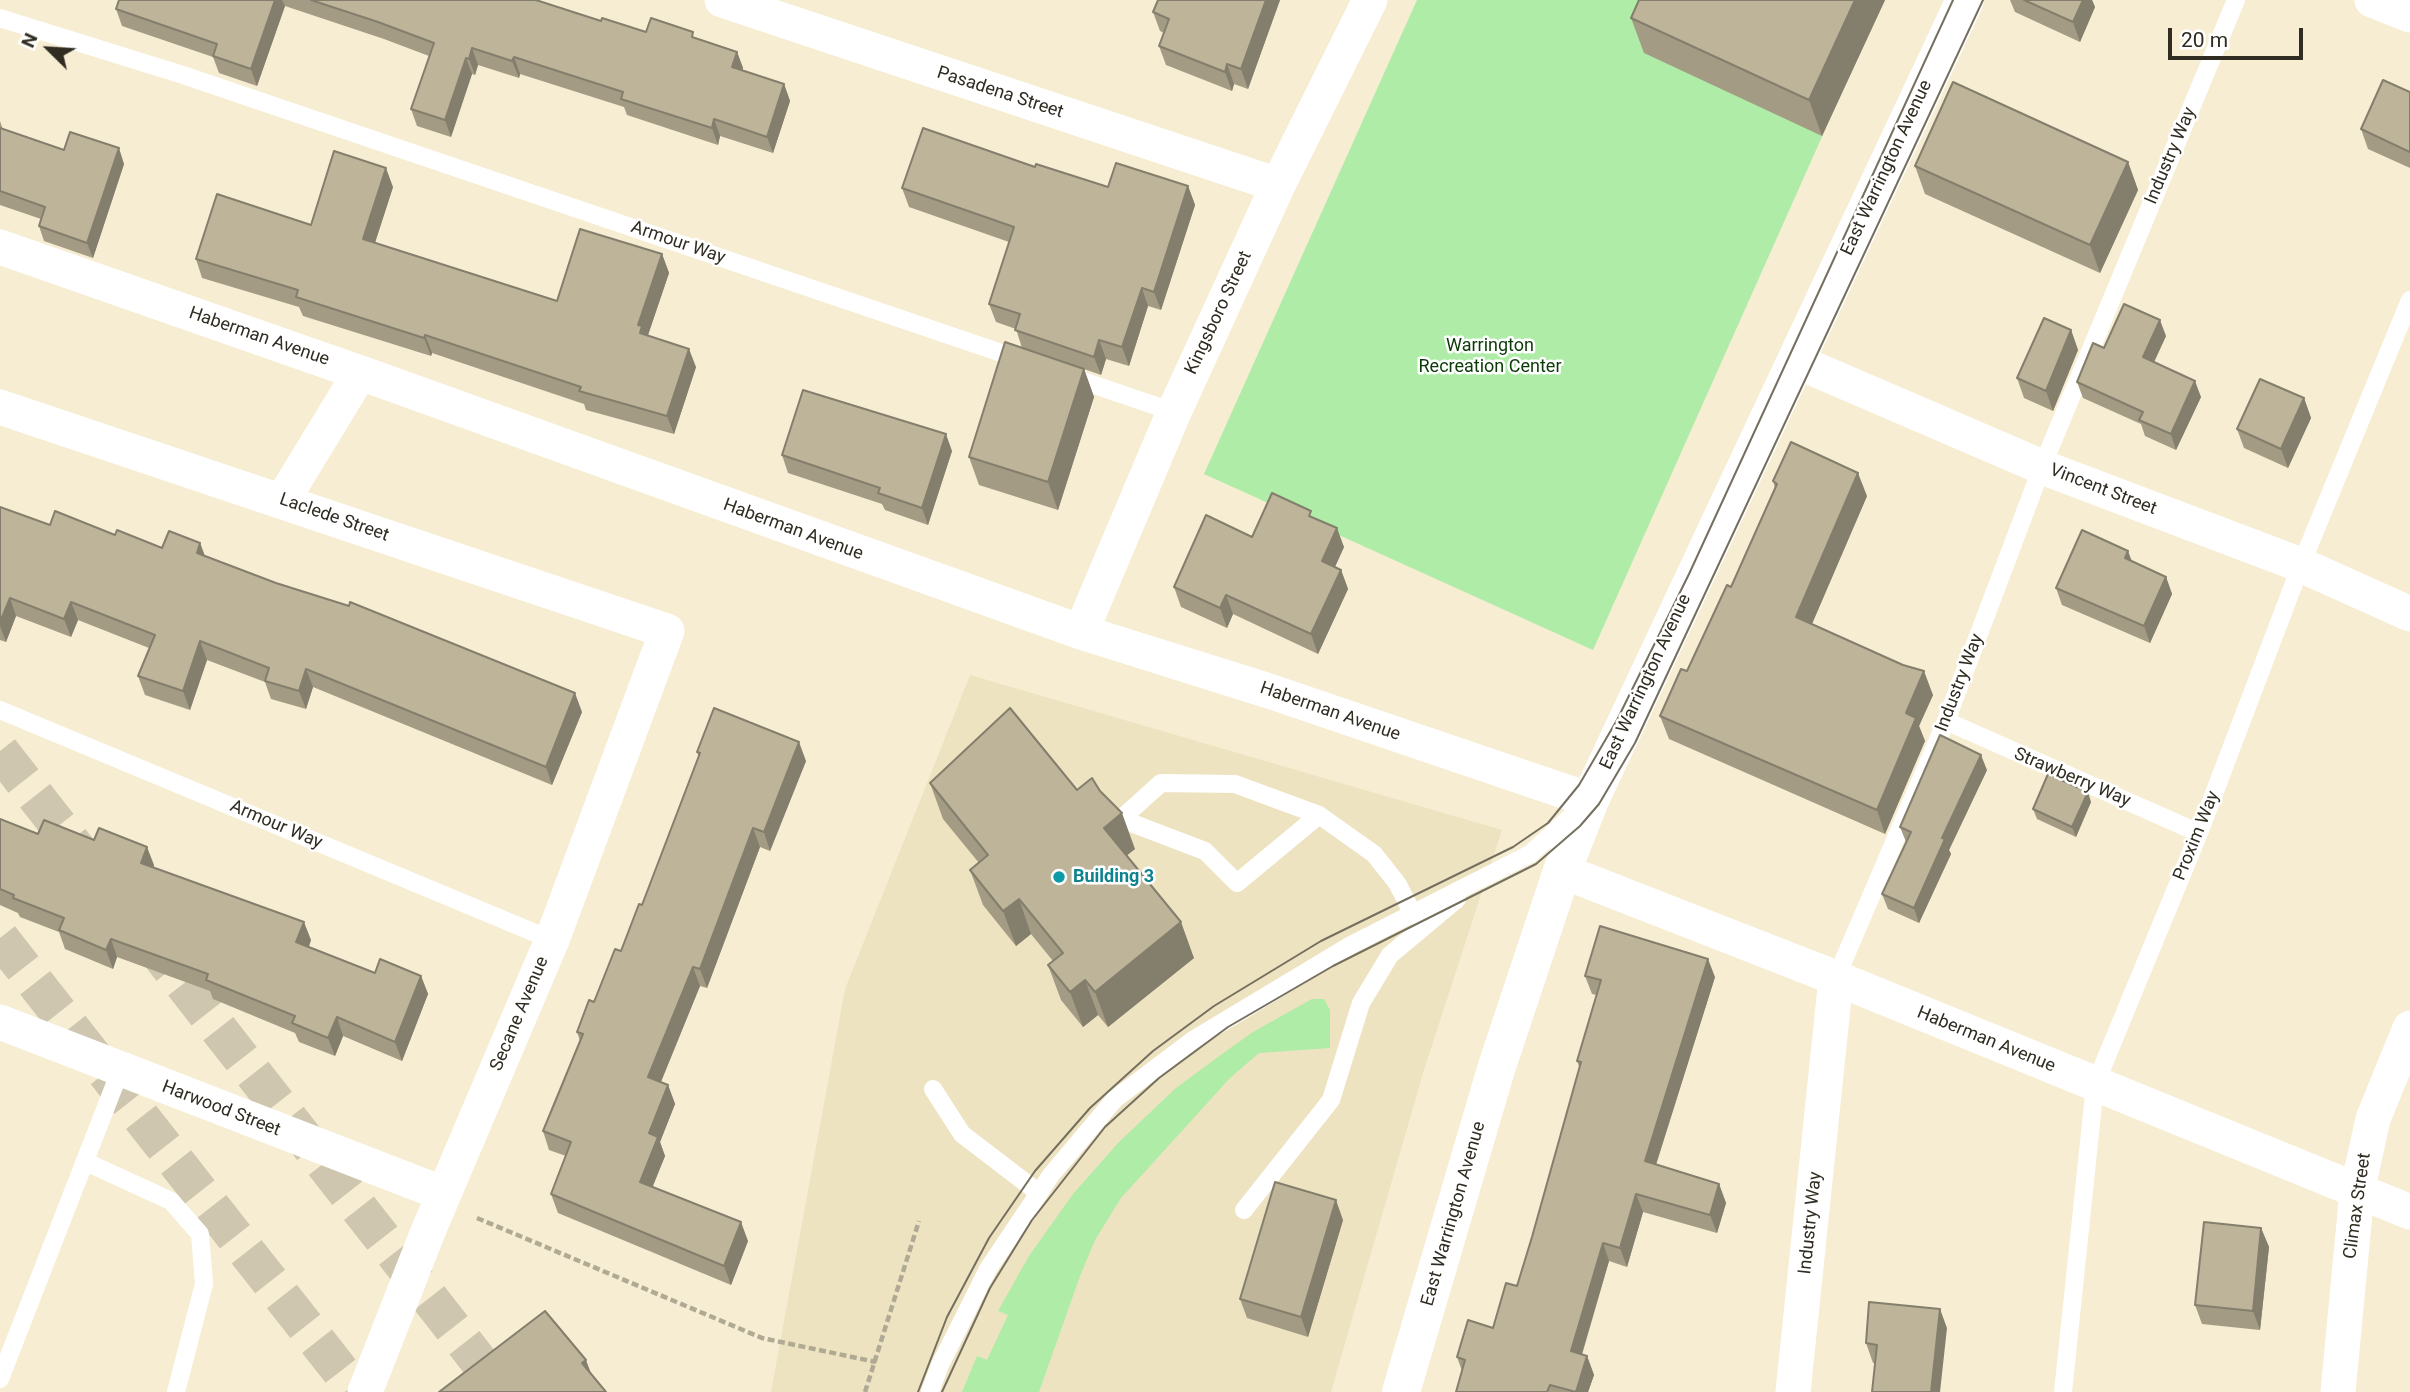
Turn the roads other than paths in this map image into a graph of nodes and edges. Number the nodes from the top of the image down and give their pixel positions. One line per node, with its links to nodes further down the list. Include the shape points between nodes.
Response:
1 (722, 0): 8 (street, Pasadena Street)
2 (1370, 0): 8 (street, Kingsboro Street)
3 (1965, 0): 11 (main road, East Warrington Avenue)
4 (2236, 0): 15 (lane, Industry Way)
5 (2372, 0): 6 (street)
6 (2410, 15)
7 (0, 18): 14 (lane, Armour Way, via 183,75)
8 (1278, 185): 14 (street, Kingsboro Street)
9 (0, 247): 12 (street, Haberman Avenue)
10 (2410, 300): 17 (lane, Proxim Way)
11 (1798, 362): 15 (street, Vincent Street); 23 (main road, East Warrington Avenue)
12 (360, 373): 16 (street); 20 (street, Haberman Avenue)
13 (0, 407): 16 (street, Laclede Street)
14 (1174, 412): 20 (street, Kingsboro Street)
15 (2042, 467): 17 (street, Vincent Street); 22 (lane, Industry Way)
16 (282, 500): 19 (street, Laclede Street)
17 (2301, 565): 18 (street, Vincent Street); 25 (lane, Proxim Way)
18 (2410, 614)
19 (667, 631): 29 (street, Secane Avenue)
20 (1081, 632): 23 (street, Haberman Avenue)
21 (0, 710): 29 (lane, Armour Way)
22 (1946, 721): 25 (lane, Strawberry Way); 30 (lane, Industry Way)
23 (1590, 800): 26 (main road, East Warrington Avenue); 27 (lane, via 1530,854)
24 (1319, 815): 24 (lane, via 1235,784 1161,783 1121,819 1205,851 1237,883); 28 (lane, via 1374,854)
25 (2199, 833): 34 (lane, Proxim Way)
26 (1562, 871): 30 (street, Haberman Avenue); 46 (main road, East Warrington Avenue, via 1497,1066)
27 (1472, 885): 28 (lane); 40 (lane, via 1390,955 1362,1003 1331,1100)
28 (1413, 914): 38 (lane, via 1193,1040 1115,1099)
29 (552, 940): 39 (street, Secane Avenue)
30 (1836, 978): 34 (street, Haberman Avenue); 47 (street, Industry Way)
31 (0, 1022): 33 (street, Harwood Street)
32 (2410, 1028): 37 (street, Climax Street, via 2373,1119)
33 (120, 1071): 36 (lane); 39 (street, Harwood Street)
34 (2095, 1085): 37 (street, Haberman Avenue); 48 (lane, Proxim Way)
35 (933, 1089): 38 (lane, via 962,1134)
36 (86, 1162): 42 (lane); 43 (lane, via 172,1201 200,1234 204,1284)
37 (2357, 1192): 41 (street, Haberman Avenue); 49 (street, Climax Street)
38 (1039, 1193): 45 (lane, via 988,1269)
39 (444, 1194): 44 (street, Secane Avenue)
40 (1244, 1210)
41 (2410, 1212)
42 (0, 1379)
43 (176, 1392)
44 (365, 1392)
45 (930, 1392)
46 (1401, 1392)
47 (1793, 1392)
48 (2063, 1392)
49 (2338, 1392)

